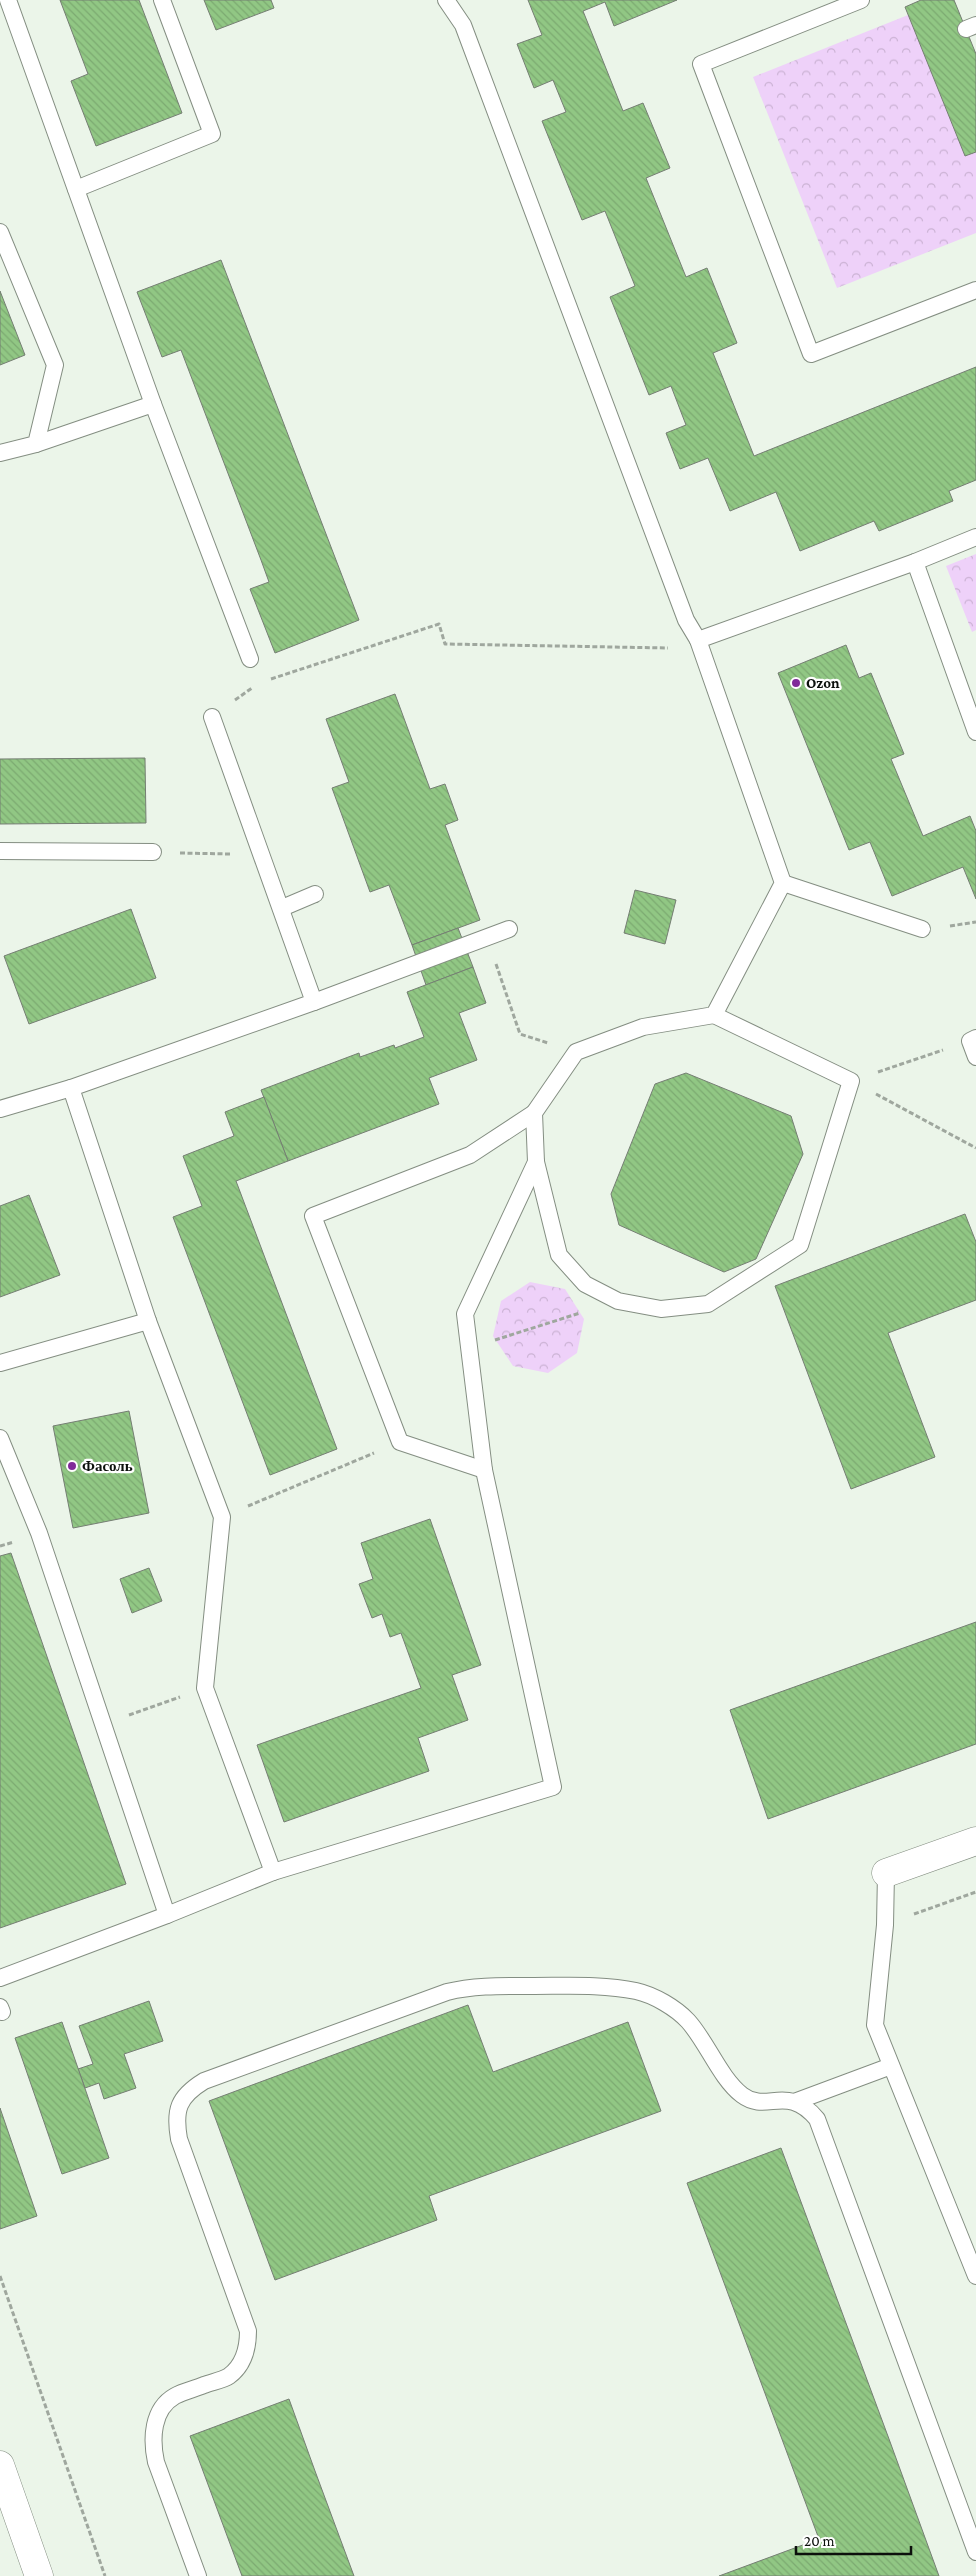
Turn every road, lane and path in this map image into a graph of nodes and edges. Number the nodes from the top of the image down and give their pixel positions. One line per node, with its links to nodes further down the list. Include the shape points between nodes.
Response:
1 (8, 0): 5 (lane)
2 (162, 0): 5 (lane, via 212,134)
3 (446, 0): 13 (lane, via 462,25 686,620)
4 (861, 0): 7 (lane, via 700,64 811,354)
5 (76, 189): 8 (lane)
6 (0, 232): 9 (lane, via 55,364)
7 (976, 290)
8 (153, 404): 9 (lane); 14 (lane)
9 (36, 444): 10 (lane)
10 (0, 453)
11 (976, 537): 12 (lane)
12 (915, 562): 13 (lane); 18 (lane)
13 (698, 640): 15 (path, via 667,648 445,644 439,624); 22 (lane)
14 (250, 659)
15 (268, 680)
16 (258, 683): 17 (path)
17 (212, 717): 21 (lane)
18 (976, 732)
19 (0, 851): 20 (lane)
20 (153, 852): 21 (path)
21 (262, 856): 24 (lane)
22 (783, 882): 26 (lane); 29 (lane)
23 (315, 894): 24 (lane)
24 (282, 908): 28 (lane)
25 (509, 929): 27 (lane)
26 (922, 929)
27 (486, 938): 28 (lane); 31 (path, via 520,1034)
28 (314, 1002): 34 (lane)
29 (714, 1015): 31 (lane, via 643,1027); 33 (lane)
30 (973, 1039): 32 (lane); 33 (path)
31 (576, 1052): 36 (lane)
32 (976, 1057)
33 (851, 1081): 37 (path); 39 (lane, via 800,1245 708,1304 662,1310)
34 (71, 1088): 35 (lane); 40 (lane)
35 (0, 1109)
36 (534, 1113): 38 (lane); 44 (lane, via 470,1155 313,1216)
37 (976, 1148)
38 (536, 1162): 39 (lane, via 559,1255 585,1284); 41 (lane, via 465,1314)
39 (618, 1301): 41 (path)
40 (148, 1321): 42 (lane); 46 (lane)
41 (469, 1349): 45 (lane)
42 (0, 1363)
43 (0, 1438): 51 (lane, via 39,1533)
44 (400, 1442): 45 (lane); 46 (path)
45 (484, 1470): 48 (lane, via 552,1787)
46 (222, 1517): 48 (lane, via 205,1688)
47 (976, 1841): 49 (street)
48 (272, 1872): 51 (lane)
49 (886, 1873): 52 (lane)
50 (976, 1892): 52 (path)
51 (167, 1915): 53 (lane)
52 (886, 1925): 54 (lane, via 875,2025)
53 (0, 1978)
54 (891, 2066): 55 (lane); 57 (lane)
55 (797, 2102): 59 (lane, via 807,2107 817,2119); 62 (lane, via 758,2102 743,2096 687,2021 657,1999 638,1991 580,1985 480,1987 447,1992 204,2081 190,2090 180,2103 176,2119 179,2139 248,2331 248,2346 241,2364 229,2376 174,2396 159,2414 154,2429 152,2442 156,2462)
56 (0, 2276): 61 (path)
57 (976, 2276)
58 (0, 2465): 60 (street)
59 (976, 2552)
60 (39, 2576)
61 (105, 2576)
62 (198, 2576)

